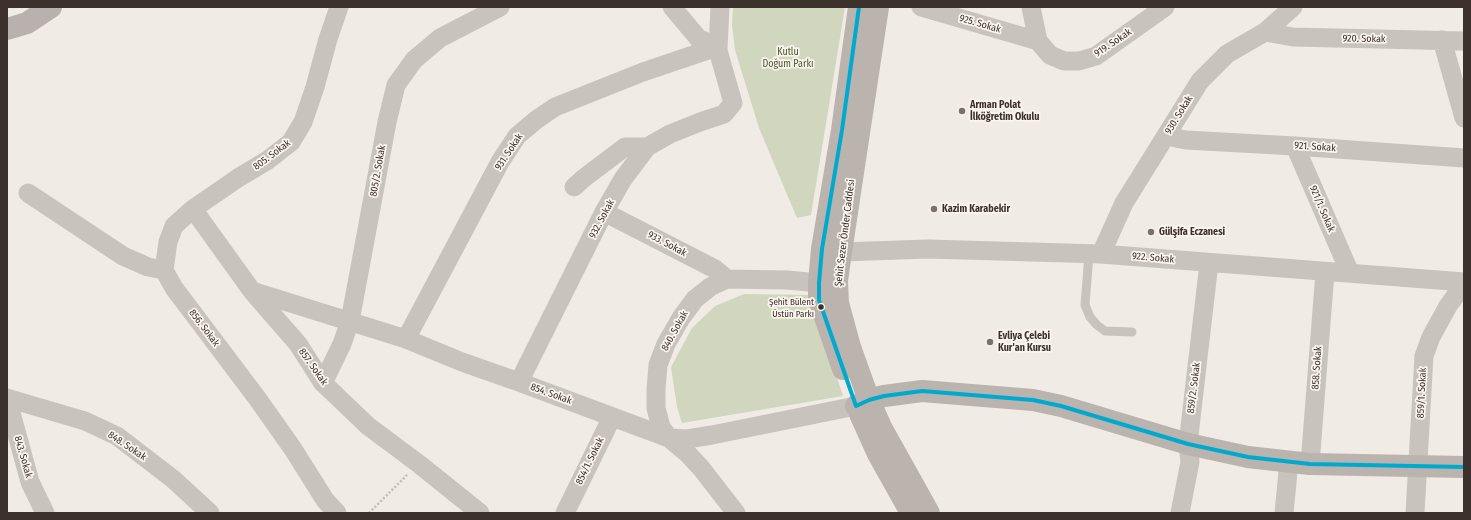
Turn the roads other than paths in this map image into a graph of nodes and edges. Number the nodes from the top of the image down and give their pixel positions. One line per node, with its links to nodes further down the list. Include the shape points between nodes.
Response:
1 (51, 7): 12 (main road, via 27,23)
2 (339, 7): 25 (street, 805. Sokak, via 303,122 291,142)
3 (500, 7): 37 (street, 805/2. Sokak, via 440,38 414,60 396,85)
4 (672, 7): 17 (street, via 698,38)
5 (720, 7): 17 (street)
6 (859, 7): 27 (street, Şehit Sezer Önder Caddesi, via 842,130)
7 (878, 7): 27 (street, Şehit Sezer Önder Caddesi)
8 (921, 7): 15 (street, 925. Sokak)
9 (1031, 7): 15 (street)
10 (1165, 7): 15 (street, 919. Sokak, via 1096,56 1079,61 1064,61 1050,55)
11 (1293, 7): 13 (street, 930. Sokak)
12 (7, 29)
13 (1265, 32): 14 (street, 920. Sokak, via 1293,37); 19 (street, 930. Sokak, via 1227,54 1200,81)
14 (1442, 40): 16 (street, 920. Sokak); 18 (street)
15 (1038, 41)
16 (1464, 41)
17 (717, 48): 21 (street, 932. Sokak, via 733,103 724,114 670,134); 39 (street, 931. Sokak, via 643,72 555,107 517,136 500,162)
18 (1464, 118)
19 (1168, 134): 20 (street, 921. Sokak, via 1186,140); 28 (street, 930. Sokak)
20 (1295, 146): 22 (street, 921. Sokak); 32 (street, 921/1. Sokak)
21 (647, 147): 23 (street, via 625,147); 26 (street, 932. Sokak)
22 (1464, 158)
23 (574, 187)
24 (28, 193): 30 (street, via 123,256 148,267)
25 (193, 209): 30 (street, 805. Sokak, via 174,226 168,242); 36 (street, 857. Sokak)
26 (604, 212): 33 (street, 933. Sokak, via 715,269); 40 (street, 932. Sokak)
27 (831, 251): 28 (street, 922. Sokak, via 928,249); 34 (street, Şehit Sezer Önder Caddesi); 43 (street, Şehit Sezer Önder Caddesi, via 838,303)
28 (1095, 254): 29 (street, 922. Sokak); 38 (lane, via 1085,305 1090,317 1105,331)
29 (1209, 263): 31 (street, 922. Sokak); 46 (street, 859/2. Sokak)
30 (164, 270): 51 (street, 856. Sokak, via 174,288 293,449)
31 (1325, 272): 32 (street, 922. Sokak); 48 (street, 858. Sokak)
32 (1350, 273): 35 (street, 922. Sokak)
33 (727, 279): 34 (street, 840. Sokak); 45 (street, 840. Sokak, via 695,299 666,344 658,365 656,408 660,427)
34 (819, 283): 43 (street, Şehit Sezer Önder Caddesi, via 819,300)
35 (1464, 283): 49 (street, 859/1. Sokak, via 1448,306 1424,356)
36 (252, 291): 37 (street, 854. Sokak); 41 (street, 857. Sokak, via 298,344)
37 (350, 321): 39 (street, 854. Sokak); 41 (street, 805/2. Sokak)
38 (1132, 332)
39 (406, 339): 40 (street, 854. Sokak)
40 (519, 382): 44 (street, 854. Sokak)
41 (323, 383): 55 (street, 857. Sokak, via 368,426)
42 (7, 398): 53 (street, 843. Sokak, via 30,482); 54 (street, 848. Sokak, via 85,421 117,436 173,479)
43 (863, 403): 45 (street, 854. Sokak, via 712,435 687,439); 46 (street, via 884,396 922,391 1033,400); 57 (street, Şehit Sezer Önder Caddesi, via 878,454); 58 (street, Şehit Sezer Önder Caddesi, via 881,426)
44 (612, 417): 45 (street, 854. Sokak); 52 (street, 854/1. Sokak)
45 (669, 438): 56 (street, 840. Sokak, via 688,454)
46 (1188, 444): 47 (street, via 1248,457); 59 (street, 859/2. Sokak, via 1190,462)
47 (1289, 462): 48 (street); 60 (street)
48 (1310, 464): 49 (street)
49 (1418, 466): 50 (street); 61 (street, 859/1. Sokak)
50 (1464, 466)
51 (330, 509)
52 (572, 511)
53 (45, 513)
54 (210, 513)
55 (480, 513)
56 (736, 513)
57 (911, 513)
58 (929, 513)
59 (1180, 513)
60 (1284, 513)
61 (1415, 513)

